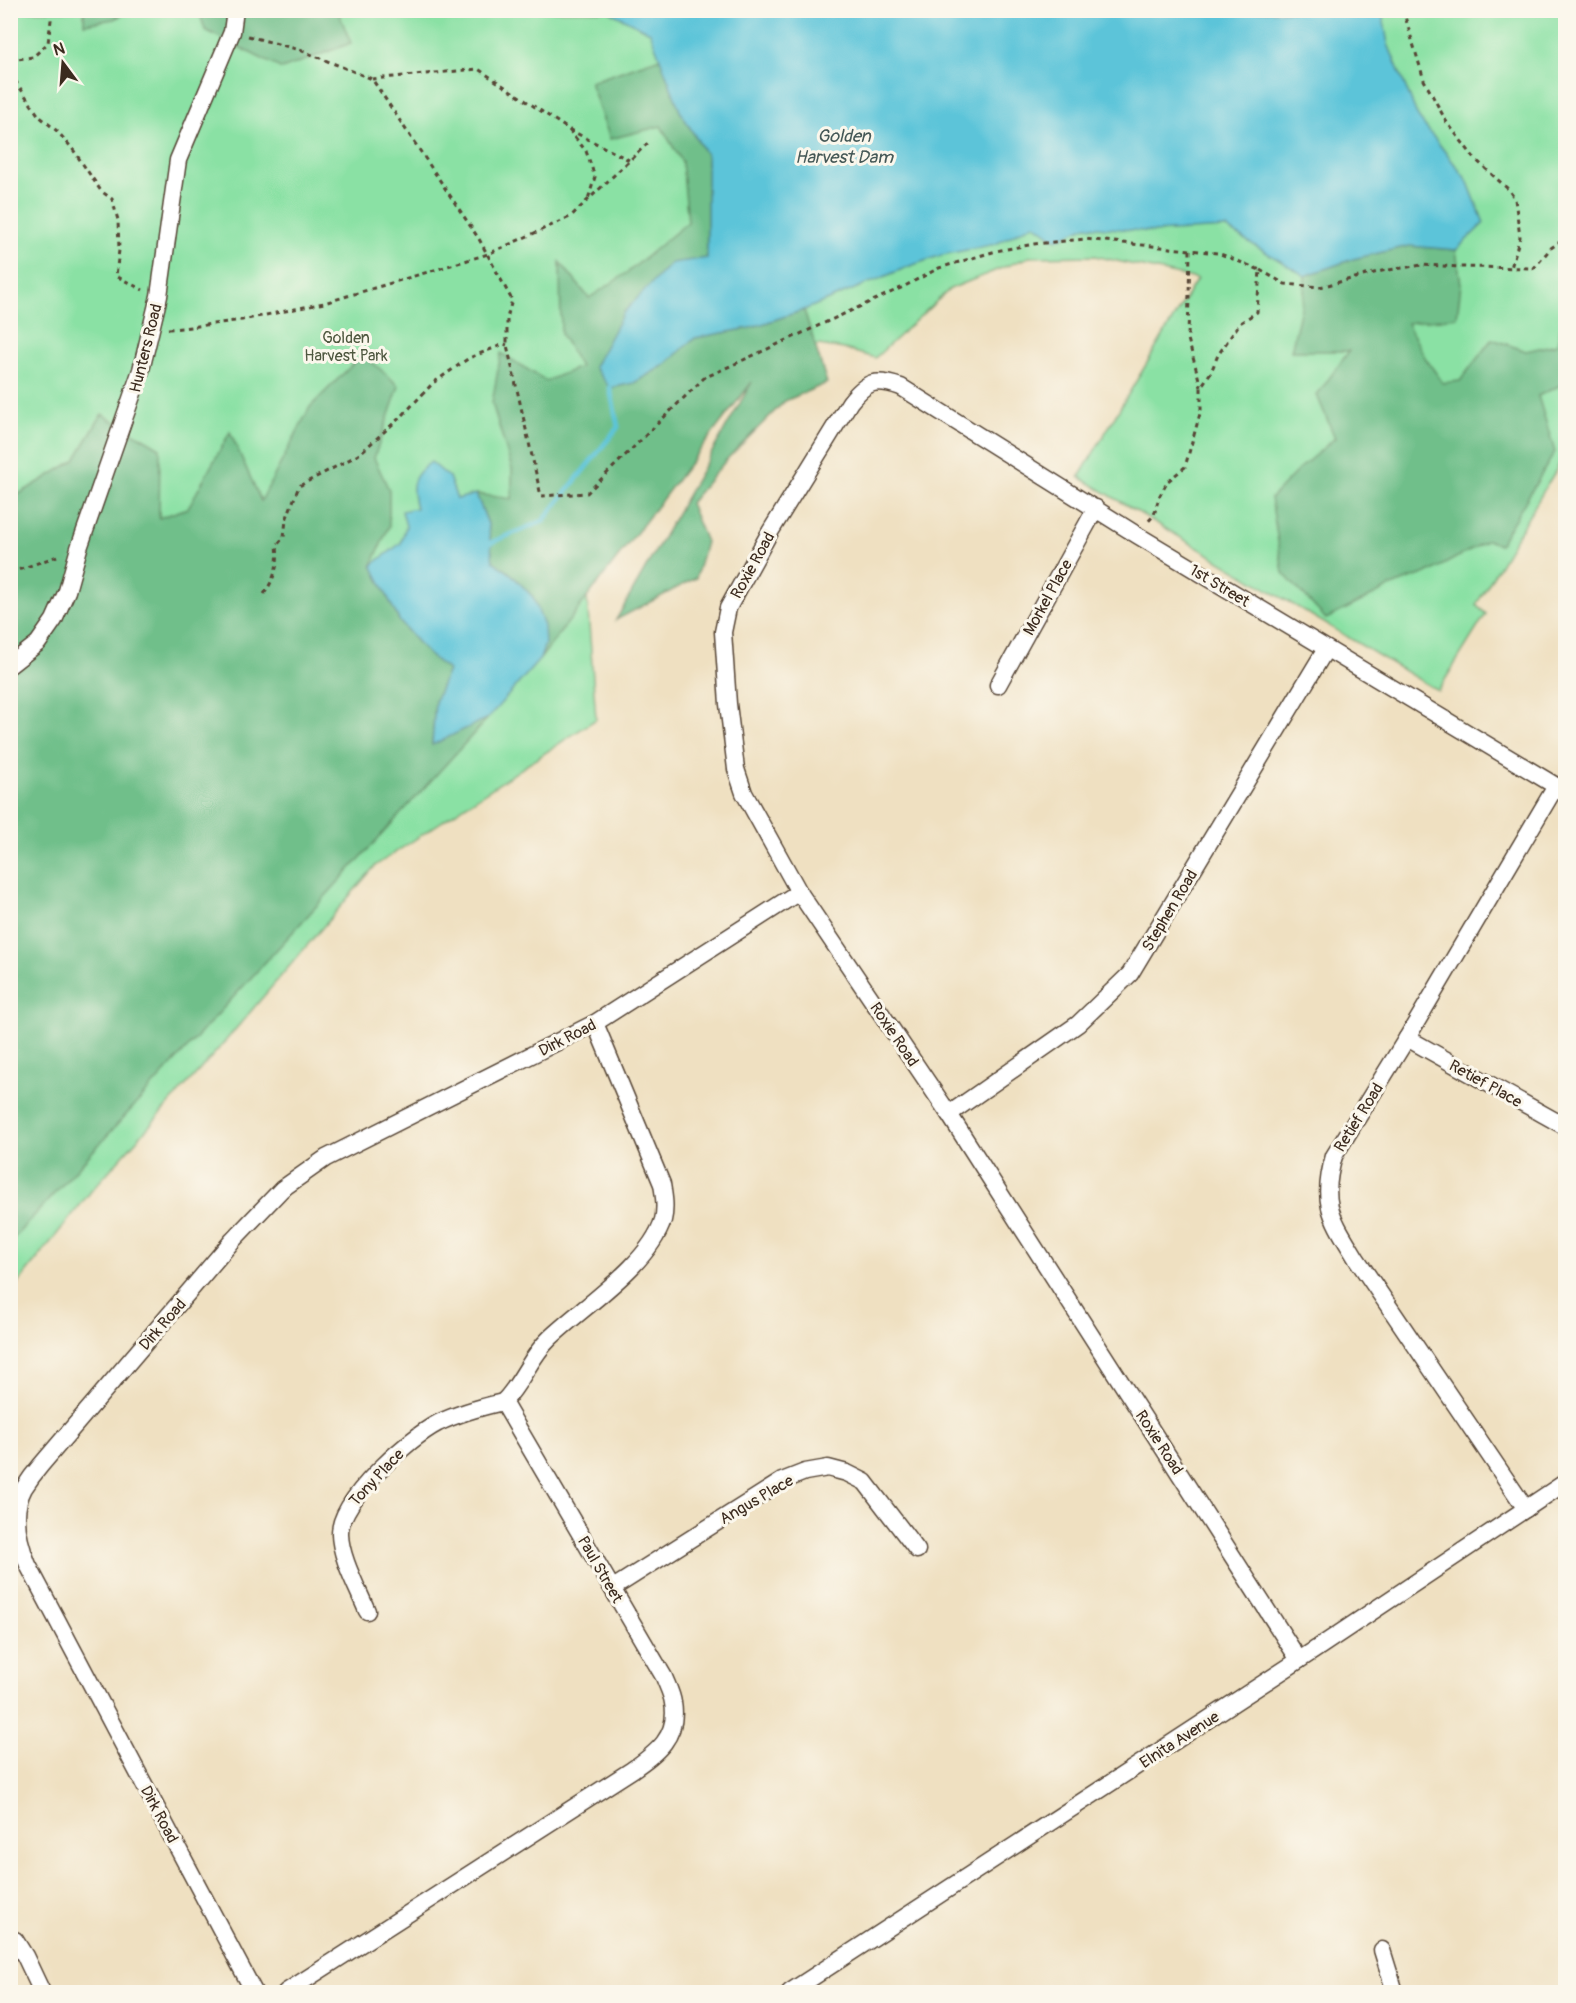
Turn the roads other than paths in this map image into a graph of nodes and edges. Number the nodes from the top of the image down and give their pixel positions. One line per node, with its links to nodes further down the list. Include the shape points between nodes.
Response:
1 (235, 10): 5 (street, Hunters Road, via 232,32 178,160 159,296 133,397 67,591 38,643)
2 (875, 382): 3 (street, 1st Street, via 901,387); 8 (street, Roxie Road, via 862,387 837,421 728,608 723,632 736,769 744,793)
3 (1096, 508): 4 (street, 1st Street); 6 (street, Morkel Place)
4 (1326, 649): 7 (street, 1st Street); 11 (street, Stephen Road, via 1130,974 1078,1024)
5 (10, 665)
6 (998, 685)
7 (1561, 789): 10 (street, Retief Road)
8 (799, 892): 9 (street, Dirk Road); 11 (street, Roxie Road)
9 (595, 1023): 13 (street, via 662,1184 663,1219 650,1247 549,1339 515,1391); 23 (street, Dirk Road, via 326,1158 282,1189 41,1465 18,1503 20,1544 28,1565)
10 (1407, 1038): 12 (street, Retief Place); 15 (street, Retief Road, via 1334,1156 1328,1200 1356,1258)
11 (949, 1114): 19 (street, Roxie Road)
12 (1566, 1127)
13 (503, 1402): 17 (street, Paul Street); 18 (street, Tony Place, via 468,1410 421,1434 379,1471 346,1510 340,1527 341,1546)
14 (1566, 1482): 15 (street, Elnita Avenue)
15 (1526, 1509): 19 (street, Elnita Avenue)
16 (917, 1550): 17 (street, Angus Place, via 865,1482 828,1468 782,1481)
17 (612, 1588): 24 (street, Paul Street, via 664,1677 673,1704 668,1738 657,1753)
18 (367, 1611)
19 (1299, 1660): 25 (street, Elnita Avenue)
20 (12, 1938): 22 (street)
21 (1382, 1950): 26 (street)
22 (42, 1992)
23 (254, 1992)
24 (286, 1992)
25 (790, 1992)
26 (1395, 1992)

